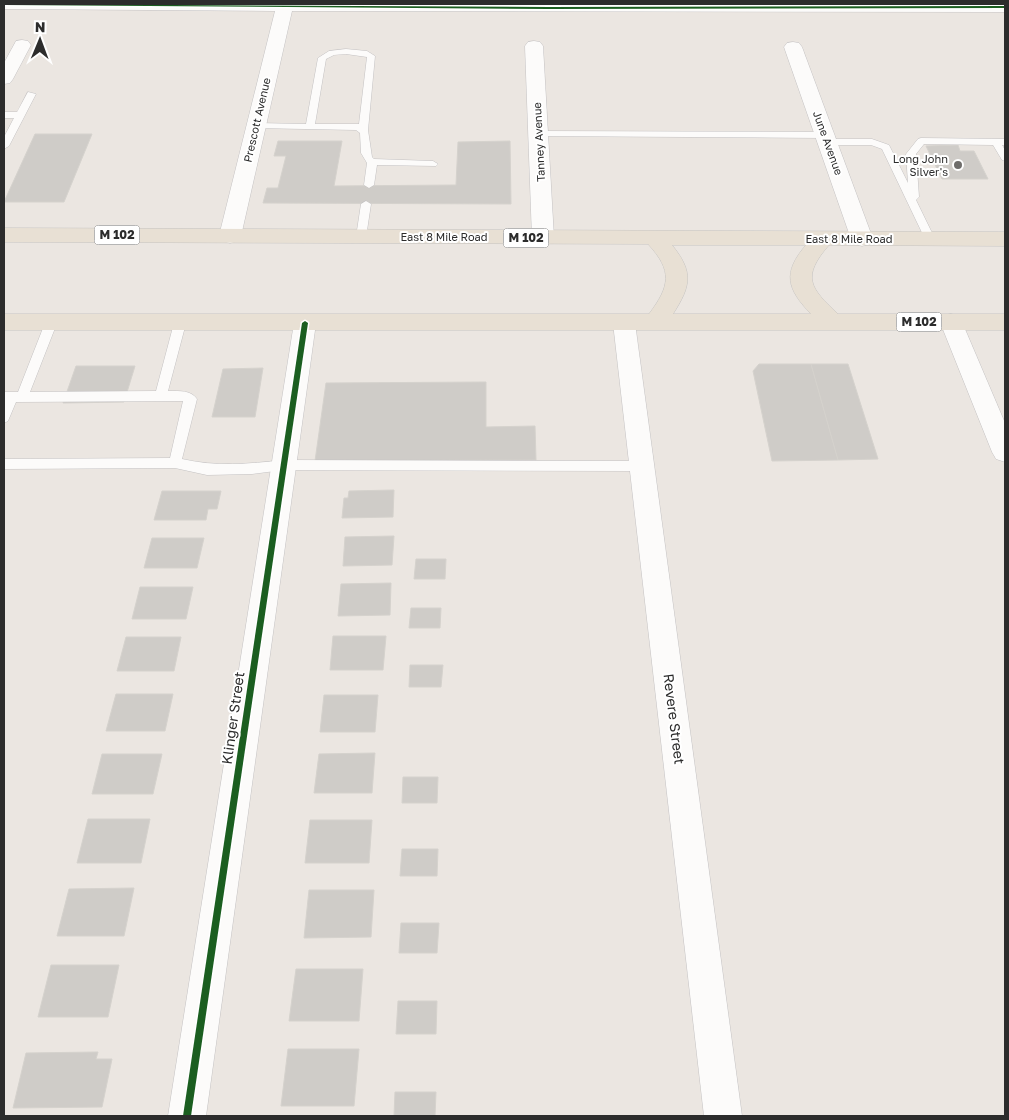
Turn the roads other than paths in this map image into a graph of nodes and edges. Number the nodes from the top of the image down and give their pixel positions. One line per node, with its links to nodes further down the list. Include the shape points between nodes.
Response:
1 (4, 4): 2 (street)
2 (285, 4): 3 (street, via 569,8); 11 (street, Prescott Avenue)
3 (1005, 7)
4 (22, 45): 7 (street)
5 (534, 46): 15 (street, Tanney Avenue)
6 (793, 47): 16 (street, June Avenue)
7 (6, 71)
8 (31, 94): 10 (lane)
9 (4, 115): 10 (lane)
10 (20, 115): 14 (lane)
11 (256, 126): 12 (lane); 26 (street, Prescott Avenue)
12 (310, 126): 13 (lane, via 346,126); 13 (lane, via 322,58 329,53 363,53 371,56)
13 (363, 131): 20 (lane, via 366,140 364,153)
14 (7, 134): 18 (lane)
15 (538, 134): 16 (lane); 28 (street, Tanney Avenue)
16 (826, 139): 24 (lane, via 872,142 886,147); 33 (street, June Avenue)
17 (1001, 142): 19 (lane); 24 (lane, via 921,141 911,154)
18 (4, 146)
19 (1005, 158)
20 (372, 162): 21 (lane); 22 (lane)
21 (433, 164)
22 (369, 185)
23 (366, 204): 27 (lane)
24 (915, 207): 31 (lane)
25 (4, 235): 26 (highway, East 8 Mile Road / M 102)
26 (230, 236): 27 (highway, East 8 Mile Road / M 102)
27 (361, 237): 28 (highway, East 8 Mile Road / M 102)
28 (543, 238): 29 (highway, East 8 Mile Road / M 102)
29 (655, 239): 30 (highway, East 8 Mile Road / M 102); 36 (highway, via 676,263 678,274 673,299)
30 (823, 239): 33 (highway, East 8 Mile Road / M 102); 37 (highway, via 806,257 799,280 804,292)
31 (930, 239): 32 (highway, East 8 Mile Road / M 102); 33 (highway, East 8 Mile Road / M 102)
32 (1005, 239)
33 (862, 240)
34 (4, 322): 40 (highway, M 102)
35 (624, 322): 36 (highway, M 102); 42 (highway, M 102); 50 (street, Revere Street)
36 (655, 322): 37 (highway, M 102)
37 (834, 322): 38 (highway, M 102)
38 (951, 322): 39 (highway, M 102); 46 (street)
39 (1005, 322)
40 (51, 323): 41 (highway, M 102); 44 (lane)
41 (180, 323): 42 (highway, M 102); 43 (lane)
42 (305, 323): 49 (street, Klinger Street)
43 (161, 396): 44 (lane); 47 (lane, via 191,399)
44 (12, 397): 45 (lane)
45 (4, 418)
46 (1005, 452)
47 (175, 463): 48 (lane); 49 (lane, via 207,470)
48 (4, 464)
49 (282, 465): 50 (lane); 51 (street, Klinger Street)
50 (642, 466): 52 (street, Revere Street)
51 (187, 1116)
52 (723, 1116)

